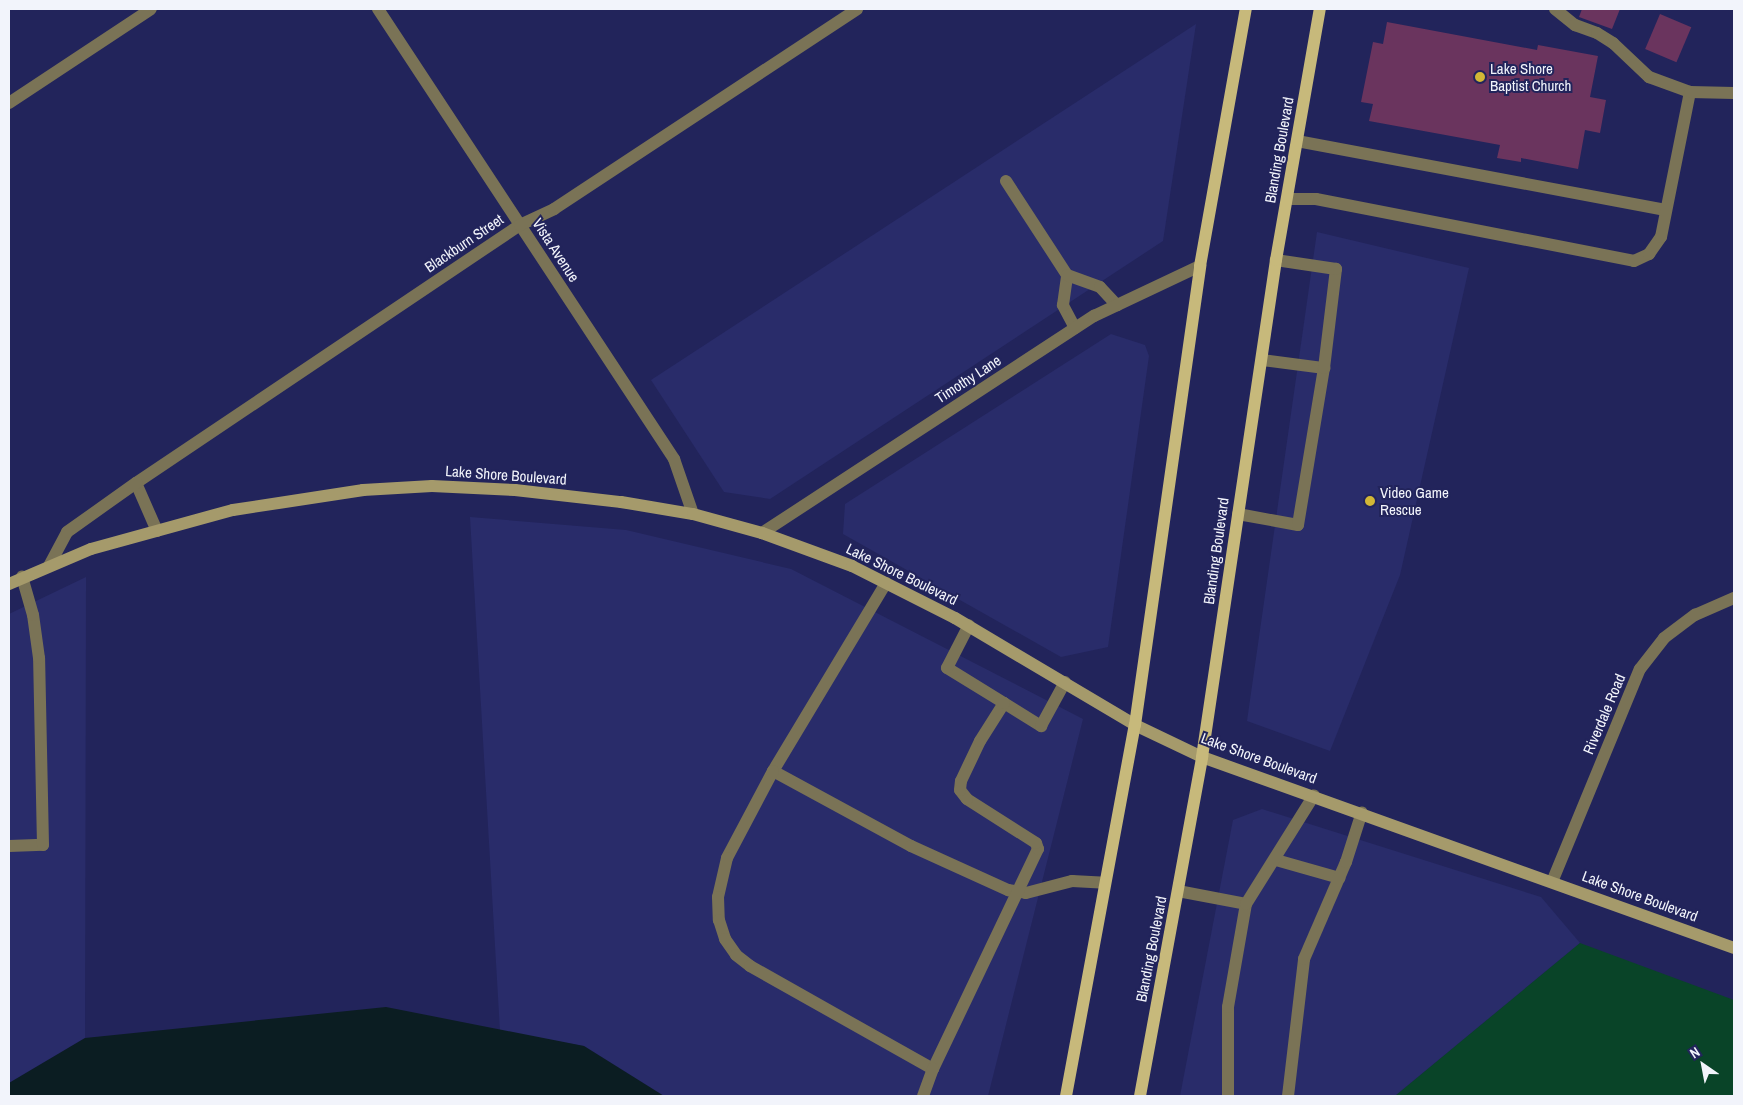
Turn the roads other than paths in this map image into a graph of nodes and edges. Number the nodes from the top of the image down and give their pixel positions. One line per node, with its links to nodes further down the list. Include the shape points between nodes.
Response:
1 (151, 9): 9 (street)
2 (378, 9): 14 (street, Vista Avenue)
3 (857, 9): 14 (street, Blackburn Street, via 554,209)
4 (1246, 9): 16 (main road)
5 (1320, 9): 10 (main road, Blanding Boulevard)
6 (1555, 9): 7 (street, via 1575,25 1613,43 1648,77)
7 (1690, 92): 8 (street); 13 (street)
8 (1734, 93)
9 (9, 102)
10 (1297, 141): 12 (main road, Blanding Boulevard); 13 (street)
11 (1006, 181): 17 (street)
12 (1287, 199): 13 (street, via 1316,199 1634,261 1649,254 1661,237); 15 (main road, Blanding Boulevard)
13 (1666, 210)
14 (520, 225): 22 (street, Blackburn Street); 23 (street, Vista Avenue, via 674,459)
15 (1276, 260): 20 (main road, Blanding Boulevard); 21 (street, via 1336,270)
16 (1200, 266): 18 (street, Timothy Lane); 35 (main road)
17 (1067, 275): 18 (street, via 1100,287); 19 (street, via 1063,305)
18 (1117, 305): 19 (street, Timothy Lane)
19 (1074, 328): 26 (street, Timothy Lane)
20 (1262, 360): 21 (street); 24 (main road, Blanding Boulevard)
21 (1324, 368): 24 (street, via 1298,525)
22 (136, 483): 25 (street); 27 (street, Blackburn Street, via 67,532)
23 (693, 514): 25 (street, Lake Shore Boulevard, via 515,490 432,486 300,498 233,510); 26 (street, Lake Shore Boulevard)
24 (1238, 514): 36 (main road, Blanding Boulevard)
25 (157, 531): 27 (street, Lake Shore Boulevard, via 91,549)
26 (762, 533): 29 (street, Lake Shore Boulevard, via 852,566)
27 (48, 566): 28 (street, Lake Shore Boulevard)
28 (22, 577): 30 (street, Lake Shore Boulevard); 40 (street, via 33,615 39,658 44,845)
29 (886, 583): 32 (street, Lake Shore Boulevard); 37 (street)
30 (9, 584)
31 (1734, 598): 43 (street, Riverdale Road, via 1695,615 1664,638 1640,669)
32 (969, 625): 33 (street, Lake Shore Boulevard); 34 (street, via 946,668)
33 (1065, 682): 34 (street, via 1041,726); 35 (street, Lake Shore Boulevard)
34 (1004, 703): 46 (street, via 980,741 960,782 960,790 967,799 1036,844 1036,854)
35 (1135, 725): 36 (street, Lake Shore Boulevard); 44 (main road)
36 (1202, 757): 38 (street, Lake Shore Boulevard); 45 (main road, Blanding Boulevard)
37 (773, 771): 46 (street, via 911,846); 49 (street, via 727,858 718,897 719,920 725,939 736,955 750,966)
38 (1314, 795): 39 (street, Lake Shore Boulevard); 41 (street)
39 (1362, 812): 42 (street); 43 (street, Lake Shore Boulevard)
40 (9, 846)
41 (1276, 860): 42 (street); 47 (street)
42 (1339, 878): 54 (street, via 1304,960)
43 (1552, 882): 48 (street, Lake Shore Boulevard)
44 (1105, 883): 46 (street, via 1056,882); 51 (main road)
45 (1178, 890): 47 (street); 52 (main road, Blanding Boulevard)
46 (1019, 893): 49 (street)
47 (1246, 904): 53 (street, via 1228,1007)
48 (1734, 948)
49 (933, 1069): 50 (street)
50 (923, 1096)
51 (1066, 1096)
52 (1140, 1096)
53 (1228, 1096)
54 (1288, 1096)

